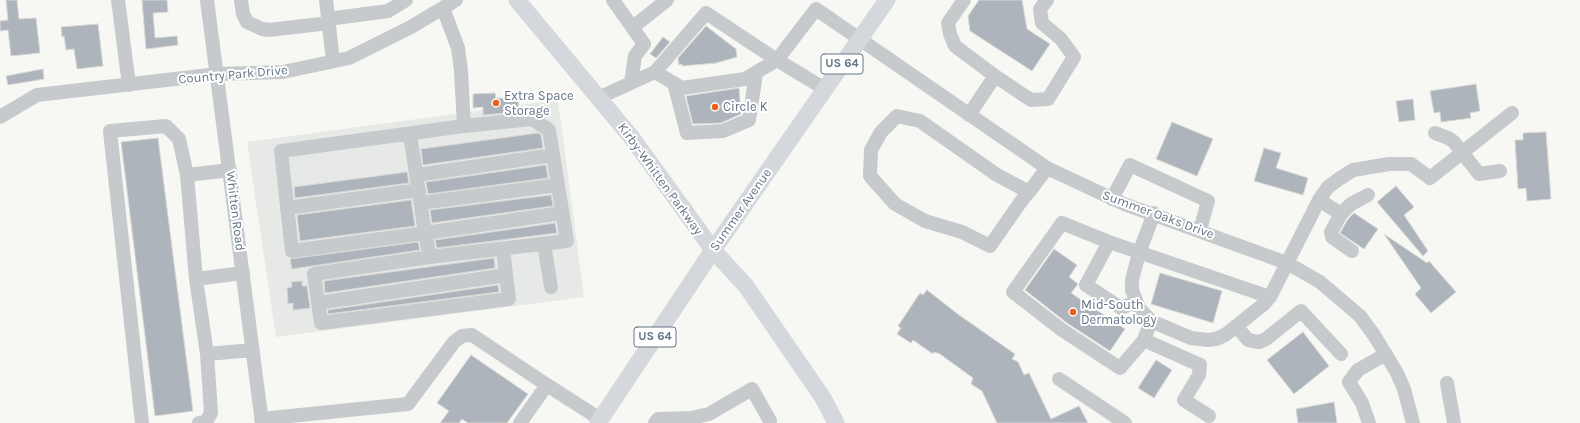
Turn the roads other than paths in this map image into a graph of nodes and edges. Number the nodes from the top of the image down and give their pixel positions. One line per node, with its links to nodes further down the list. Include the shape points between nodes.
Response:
1 (118, 0): 27 (street)
2 (207, 0): 22 (street, Whitten Road)
3 (241, 0): 16 (street, via 242,14 247,22 262,29)
4 (326, 0): 16 (street)
5 (406, 0): 13 (street)
6 (456, 0): 15 (street, Country Park Drive)
7 (517, 0): 29 (main road, Kirby-Whitten Parkway)
8 (613, 0): 17 (street)
9 (667, 0): 17 (street)
10 (887, 0): 18 (main road, Summer Avenue / US 64)
11 (964, 0): 24 (street, via 948,22 950,34 955,46)
12 (1047, 0): 24 (street, via 1040,10 1042,23 1061,39 1074,57 1048,99 1031,100)
13 (391, 4): 16 (street, via 377,14)
14 (818, 4): 18 (street, Summer Oaks Drive); 19 (street)
15 (443, 8): 20 (street, Country Park Drive, via 356,54); 33 (street, via 458,48)
16 (329, 21): 20 (street)
17 (633, 27): 25 (street, via 644,44 635,56)
18 (860, 39): 28 (main road, Summer Avenue / US 64); 31 (street, Summer Oaks Drive)
19 (777, 60): 21 (street, via 706,13); 23 (street); 28 (street)
20 (333, 61): 22 (street, Country Park Drive, via 283,72)
21 (655, 72): 25 (street); 26 (street)
22 (218, 74): 27 (street, Country Park Drive); 39 (street, Whitten Road)
23 (756, 74): 26 (street, via 745,79 682,88); 26 (street, via 749,120 723,131 687,134)
24 (995, 76): 31 (street)
25 (631, 83): 29 (street)
26 (674, 83)
27 (129, 85): 32 (street, Country Park Drive, via 38,95)
28 (825, 89): 58 (main road, Summer Avenue / US 64)
29 (598, 98): 58 (main road, Kirby-Whitten Parkway, via 632,138)
30 (1512, 113): 36 (street)
31 (969, 115): 38 (street, Summer Oaks Drive)
32 (0, 117)
33 (464, 126): 35 (street); 37 (street, via 532,119 549,130)
34 (1435, 133): 36 (street, via 1448,138)
35 (410, 134): 42 (street); 49 (street, via 281,151)
36 (1462, 152): 40 (street, via 1479,174); 48 (street, via 1430,178 1411,164 1372,166 1353,170 1328,187)
37 (553, 155): 42 (street); 43 (street)
38 (1048, 168): 44 (street); 47 (street, Summer Oaks Drive)
39 (230, 170): 41 (street); 63 (street, Whitten Road)
40 (1500, 171)
41 (187, 175): 65 (street); 84 (street, via 179,139 166,126 110,131)
42 (417, 175): 46 (street)
43 (558, 185): 46 (street); 50 (street)
44 (1029, 192): 44 (street, via 990,246 962,232 925,221 895,204 870,176 871,150 881,132 897,116 920,121 997,175)
45 (1368, 195): 52 (street, via 1351,204)
46 (420, 196): 49 (street); 54 (street)
47 (1112, 199): 51 (street, Summer Oaks Drive); 53 (street, via 1130,165 1208,201)
48 (1319, 200): 52 (street); 62 (street)
49 (287, 208): 54 (street, via 292,251)
50 (562, 213): 54 (street); 56 (street, via 567,241)
51 (1154, 214): 53 (street, Summer Oaks Drive); 60 (street)
52 (1341, 214): 59 (street, via 1331,232 1332,237)
53 (1200, 230): 62 (street, Summer Oaks Drive)
54 (425, 232): 61 (street)
55 (1109, 242): 60 (street); 68 (street, via 1086,285 1122,308); 72 (street, via 1062,223 1013,292 1062,330 1120,368)
56 (544, 244): 57 (street); 66 (street)
57 (503, 248): 61 (street); 64 (street)
58 (713, 250): 82 (main road, Summer Avenue / US 64); 88 (main road, Kirby-Whitten Parkway, via 746,286 823,398)
59 (1352, 251)
60 (1139, 253): 67 (street); 68 (street, via 1132,280)
61 (430, 257): 69 (street, via 314,274)
62 (1287, 263): 67 (street); 76 (street, Summer Oaks Drive, via 1320,282 1343,300 1360,316)
63 (243, 273): 65 (street); 73 (street, Whitten Road)
64 (506, 275): 69 (street); 69 (street, via 508,299 321,323)
65 (196, 279): 74 (street)
66 (551, 287)
67 (1270, 297): 71 (street)
68 (1136, 302): 70 (street)
69 (318, 303)
70 (1151, 322): 71 (street, via 1199,340 1216,339); 72 (street)
71 (1236, 326): 75 (street, via 1248,340 1259,342 1301,311)
72 (1144, 340): 80 (street, via 1200,365 1199,375 1184,400)
73 (252, 350): 74 (street); 81 (street, Whitten Road)
74 (207, 354): 85 (street, via 211,413 206,422)
75 (1340, 354)
76 (1386, 354): 90 (street, via 1358,370 1350,382 1362,403); 91 (street, Summer Oaks Drive, via 1404,389)
77 (1059, 379): 89 (street)
78 (1447, 383): 92 (street)
79 (547, 385): 81 (street, via 472,335 462,336 454,342 408,404); 82 (street); 86 (street)
80 (1209, 416)
81 (261, 421)
82 (599, 421)
83 (770, 422): 87 (street, via 752,389 709,414 691,418 658,419)
84 (142, 423)
85 (199, 423)
86 (520, 423)
87 (655, 423)
88 (836, 423)
89 (1125, 423)
90 (1369, 423)
91 (1413, 423)
92 (1454, 423)

